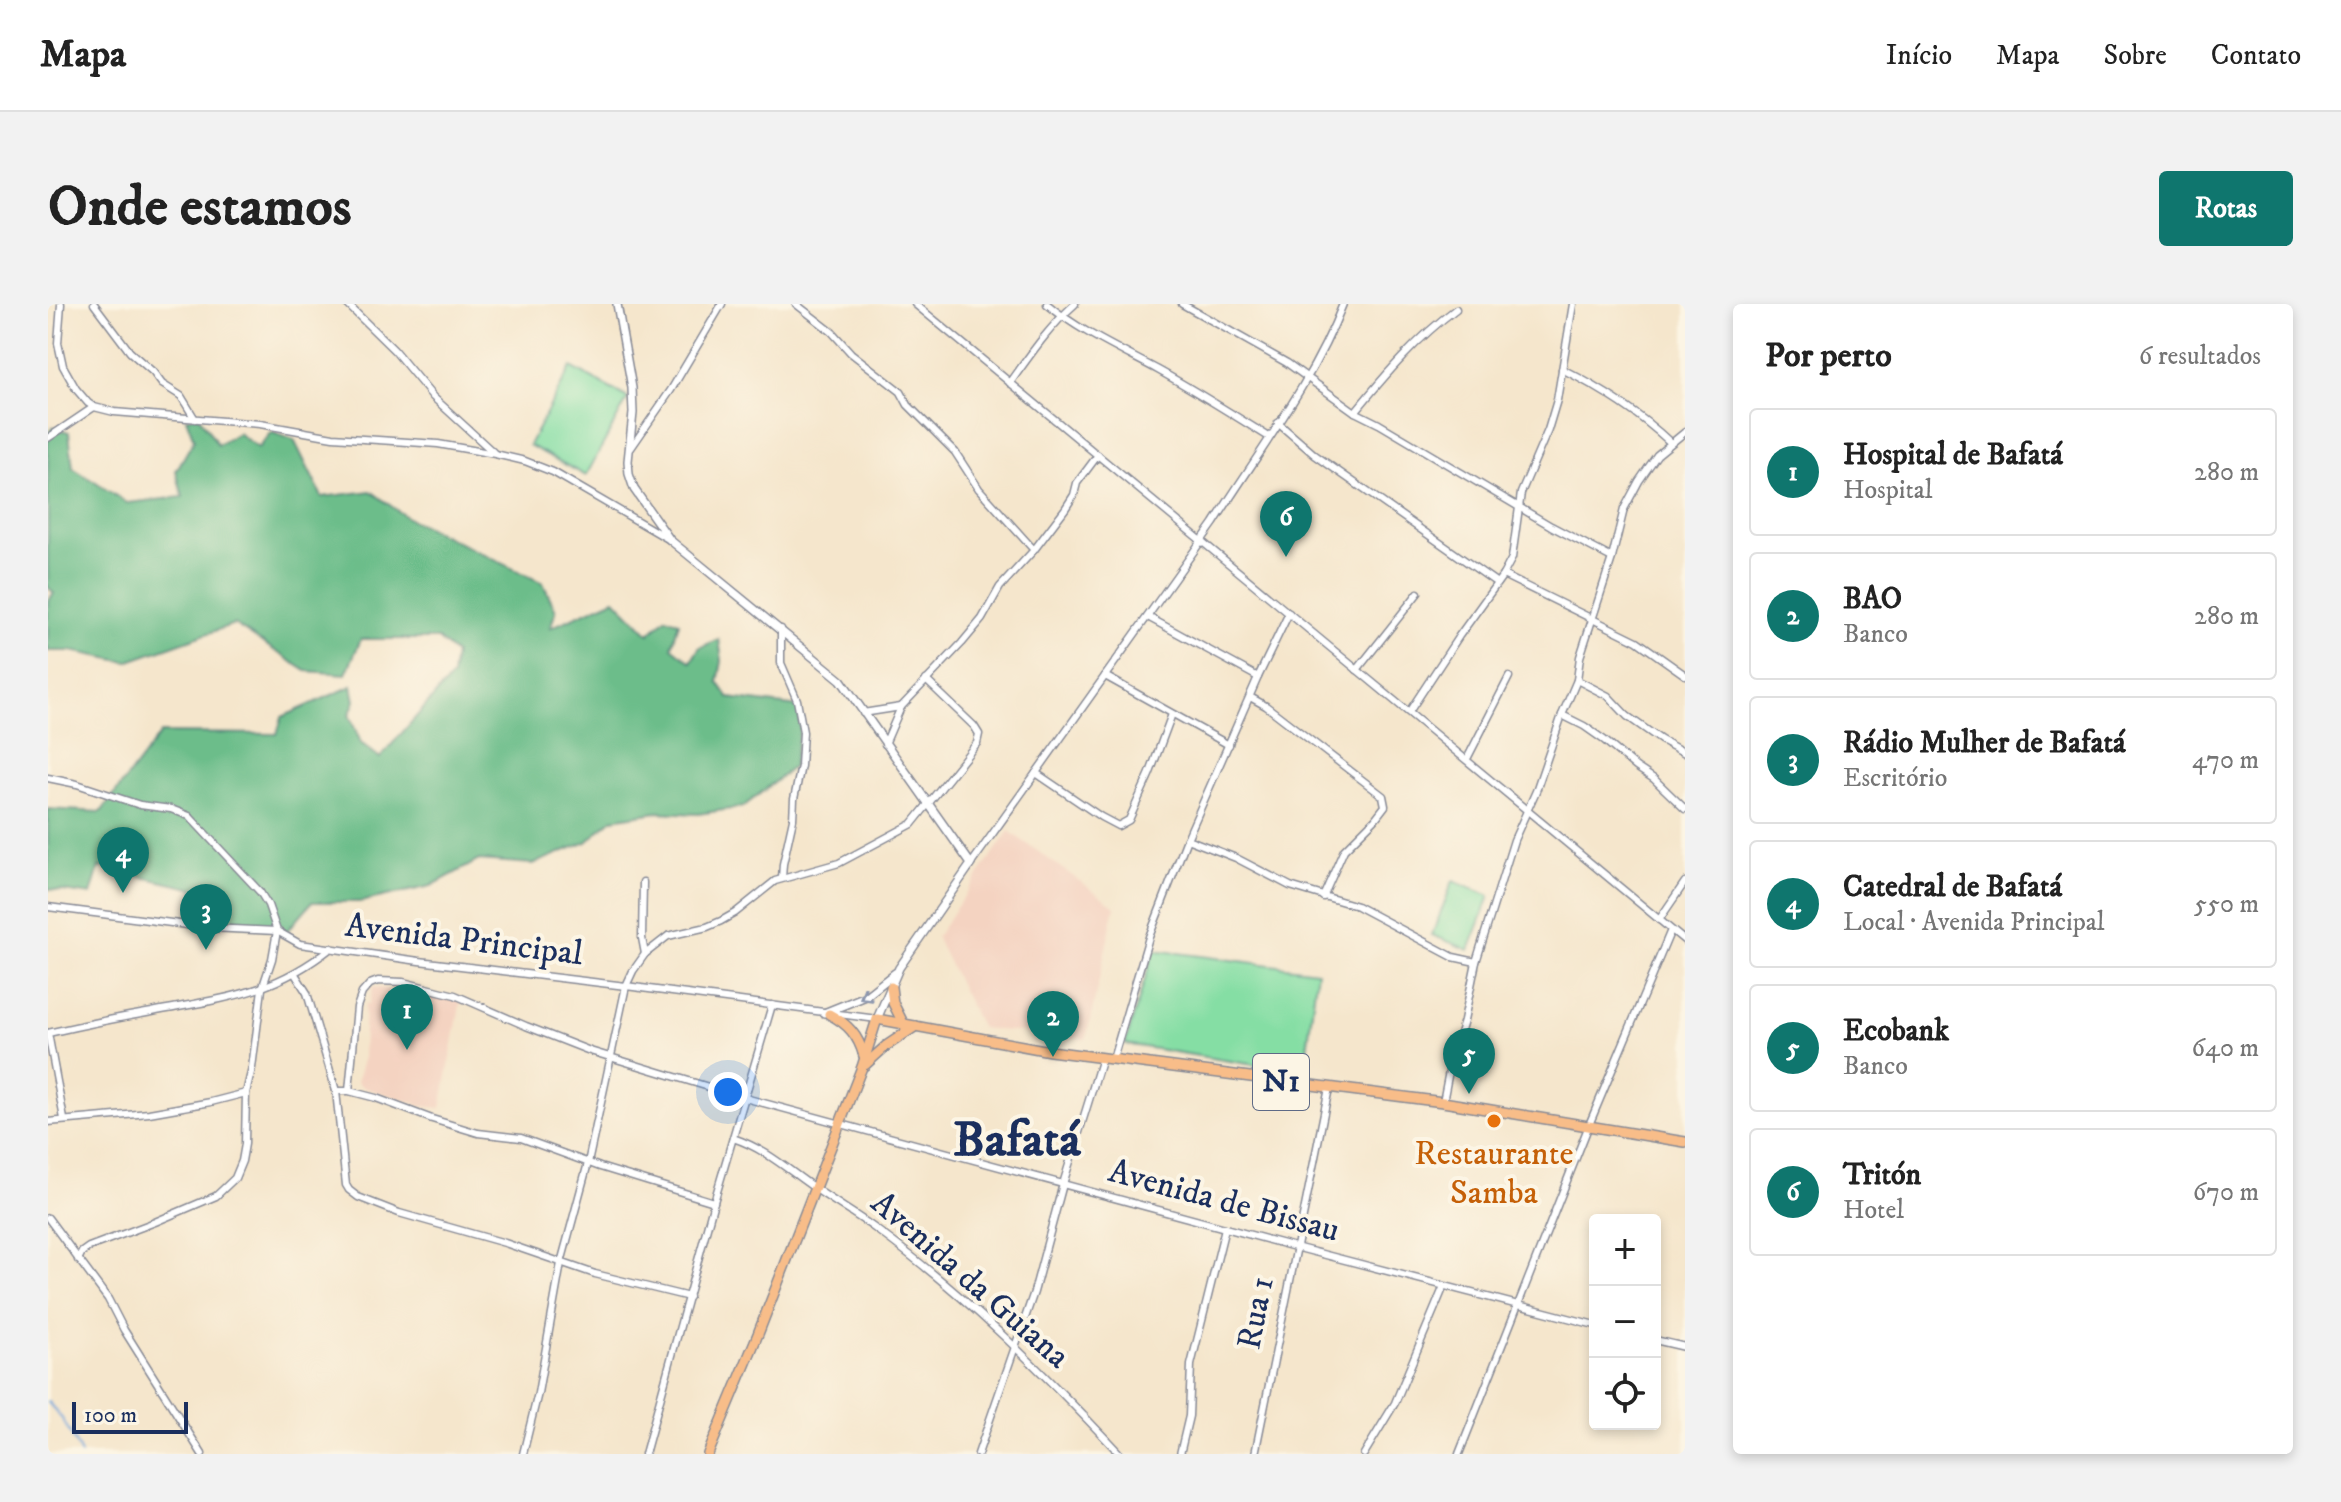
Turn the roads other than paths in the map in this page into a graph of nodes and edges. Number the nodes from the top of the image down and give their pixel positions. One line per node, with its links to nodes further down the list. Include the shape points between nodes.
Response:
1 (61, 304): 18 (street, via 58,343 63,366)
2 (94, 304): 20 (street, via 130,352 181,396)
3 (347, 304): 27 (street, via 433,397)
4 (617, 304): 26 (street, via 632,388)
5 (722, 304): 26 (street)
6 (796, 304): 32 (street, via 901,392)
7 (915, 304): 17 (street)
8 (1047, 304): 14 (street)
9 (1075, 304): 14 (street)
10 (1182, 304): 16 (street)
11 (1343, 304): 16 (street)
12 (1573, 304): 15 (street)
13 (1456, 309): 19 (street, via 1393,365)
14 (1062, 316): 17 (street); 23 (street)
15 (1562, 369): 25 (street, via 1598,387); 29 (street, via 1548,430 1525,480)
16 (1308, 378): 19 (street); 21 (street)
17 (1010, 383): 28 (street)
18 (94, 407): 20 (street); 24 (street)
19 (1355, 412): 29 (street)
20 (195, 419): 27 (street)
21 (1278, 423): 23 (street); 35 (street, via 1315,455)
22 (1685, 432): 25 (street)
23 (1269, 437): 31 (street)
24 (48, 438)
25 (1671, 443): 33 (street, via 1632,494)
26 (628, 451): 30 (street, via 634,489)
27 (495, 454): 30 (street, via 553,472)
28 (1098, 455): 31 (street); 32 (street)
29 (1520, 507): 33 (street); 34 (street, via 1512,558)
30 (670, 540): 40 (street)
31 (1202, 542): 37 (street); 38 (street)
32 (1034, 550): 46 (street, via 1000,587 982,619)
33 (1612, 558): 39 (street)
34 (1503, 575): 35 (street); 39 (street)
35 (1497, 583): 50 (street)
36 (1418, 593): 41 (street)
37 (1289, 613): 41 (street); 44 (street)
38 (1148, 617): 43 (street); 44 (street)
39 (1591, 620): 42 (street, via 1637,641); 47 (street)
40 (781, 629): 51 (street, via 841,680); 65 (street, via 781,663 797,700 803,732)
41 (1357, 670): 50 (street)
42 (1685, 675)
43 (1105, 676): 52 (street); 58 (street)
44 (1258, 677): 48 (street)
45 (1509, 677): 57 (street)
46 (926, 680): 49 (street); 60 (street, via 979,734)
47 (1577, 680): 53 (street); 56 (street, via 1608,696 1627,716)
48 (1250, 697): 55 (street); 68 (street, via 1383,796 1385,806 1344,850)
49 (901, 707): 51 (street); 54 (street)
50 (1409, 712): 57 (street)
51 (863, 713): 54 (street)
52 (1172, 714): 55 (street); 58 (street, via 1124,824 1101,817)
53 (1562, 715): 61 (street, via 1604,740); 62 (street)
54 (885, 744): 60 (street)
55 (1229, 745): 63 (street)
56 (1685, 753)
57 (1467, 759): 62 (street)
58 (1036, 773): 64 (street)
59 (48, 778): 72 (street, via 189,816 260,892)
60 (928, 806): 64 (street); 65 (street, via 912,824 859,854)
61 (1685, 809)
62 (1527, 811): 70 (street); 76 (street)
63 (1187, 839): 68 (street); 89 (street)
64 (971, 864): 77 (street)
65 (782, 878): 75 (street, via 735,913 707,927 668,936)
66 (643, 882): 75 (street)
67 (1685, 882): 70 (street)
68 (1323, 897): 76 (street, via 1357,906 1453,957)
69 (48, 907): 72 (street, Avenida Principal)
70 (1659, 920): 71 (street)
71 (1671, 930): 73 (street); 100 (street)
72 (277, 931): 74 (street, Avenida Principal, via 300,944); 81 (street)
73 (1685, 941)
74 (331, 948): 78 (street); 79 (street, Avenida Principal)
75 (645, 954): 79 (street)
76 (1476, 962): 96 (street)
77 (899, 968): 80 (street); 83 (street, one-way to 83, via 866,996)
78 (295, 974): 81 (street); 92 (street, via 307,993)
79 (626, 986): 82 (street, Avenida Principal); 88 (street)
80 (891, 987): 84 (street); 85 (main road)
81 (262, 989): 87 (street); 94 (street)
82 (772, 1005): 83 (street, Avenida Principal); 95 (street)
83 (827, 1013): 84 (street, Avenida Principal); 90 (main road, via 855,1034)
84 (877, 1019): 85 (main road, N1); 90 (main road)
85 (904, 1025): 86 (main road, N1)
86 (916, 1026): 89 (main road, N1); 90 (main road)
87 (48, 1033): 97 (street)
88 (610, 1057): 93 (street, Avenida de Bissau, via 455,995 378,981 362,993 357,1007); 95 (street, Avenida de Bissau); 103 (street)
89 (1108, 1058): 91 (main road, N1); 104 (street)
90 (863, 1063): 99 (main road)
91 (1329, 1088): 96 (main road, N1); 109 (street, Rua 1)
92 (336, 1091): 93 (street); 111 (street, via 346,1185 354,1194)
93 (349, 1091): 103 (street, via 478,1133 531,1141)
94 (246, 1093): 97 (street, via 149,1113); 110 (street, via 242,1161 226,1187 171,1216 94,1244)
95 (745, 1098): 99 (street, Avenida de Bissau); 101 (street)
96 (1443, 1102): 100 (main road, N1)
97 (64, 1119): 98 (street)
98 (48, 1122)
99 (839, 1124): 104 (street, Avenida de Bissau); 105 (main road)
100 (1589, 1125): 102 (main road, N1); 114 (street)
101 (733, 1138): 105 (street, Avenida da Guiana, via 765,1151); 106 (street)
102 (1685, 1142)
103 (588, 1163): 106 (street); 111 (street)
104 (1063, 1184): 108 (street, Avenida de Bissau); 117 (street)
105 (815, 1188): 117 (street, Avenida da Guiana, via 879,1231); 122 (main road)
106 (714, 1202): 113 (street)
107 (48, 1218): 110 (street)
108 (1225, 1228): 109 (street, Avenida de Bissau); 125 (street, via 1191,1365 1189,1416)
109 (1295, 1247): 112 (street, Avenida de Bissau); 126 (street, Rua 1)
110 (78, 1260): 119 (street, via 108,1299)
111 (561, 1263): 113 (street); 120 (street)
112 (1444, 1286): 114 (street, Avenida de Bissau); 127 (street, via 1395,1403)
113 (689, 1297): 121 (street)
114 (1519, 1305): 115 (street, Avenida de Bissau); 128 (street)
115 (1589, 1323)
116 (1661, 1341): 118 (street)
117 (1015, 1347): 123 (street); 124 (street, Avenida da Guiana)
118 (1685, 1347)
119 (202, 1454)
120 (523, 1454)
121 (645, 1454)
122 (708, 1454)
123 (978, 1454)
124 (1120, 1454)
125 (1180, 1454)
126 (1255, 1454)
127 (1364, 1454)
128 (1459, 1454)

